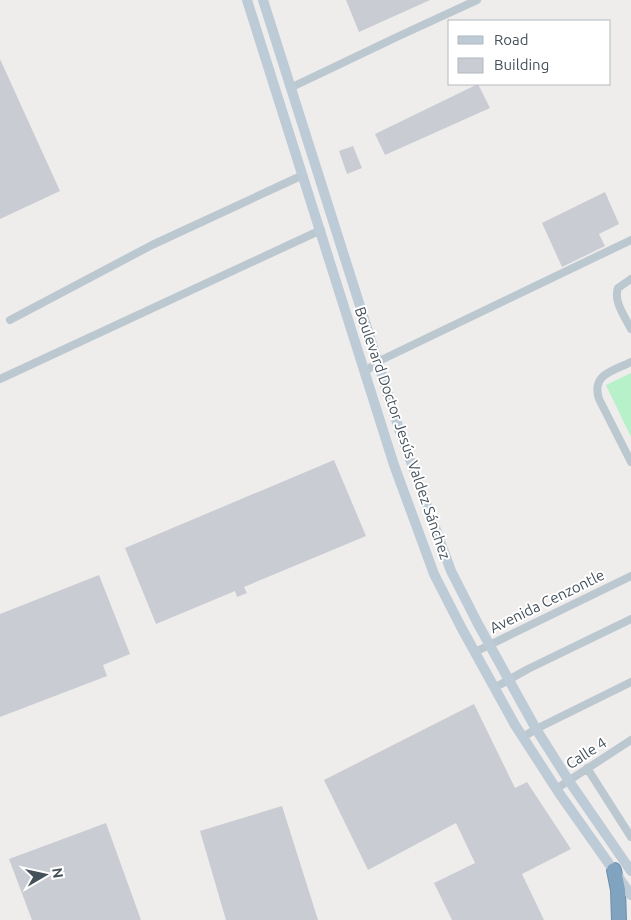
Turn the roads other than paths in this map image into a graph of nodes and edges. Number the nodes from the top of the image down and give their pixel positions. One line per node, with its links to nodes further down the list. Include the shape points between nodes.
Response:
1 (247, 0): 5 (main road, Boulevard Doctor Jesús Valdez Sánchez)
2 (262, 0): 4 (main road, Boulevard Doctor Jesús Valdez Sánchez)
3 (477, 0): 4 (street)
4 (290, 88): 11 (main road, Boulevard Doctor Jesús Valdez Sánchez)
5 (304, 175): 6 (main road, Boulevard Doctor Jesús Valdez Sánchez); 9 (street, via 152,245)
6 (321, 230): 13 (main road, Boulevard Doctor Jesús Valdez Sánchez); 14 (street)
7 (631, 240): 11 (street)
8 (631, 279): 10 (street, via 618,288 616,295)
9 (10, 320)
10 (631, 329)
11 (377, 362): 13 (street); 18 (main road, Boulevard Doctor Jesús Valdez Sánchez, via 409,461 451,571)
12 (631, 362): 15 (street, via 601,377 597,392)
13 (364, 373): 19 (main road, Boulevard Doctor Jesús Valdez Sánchez, via 434,574)
14 (0, 379)
15 (631, 462)
16 (631, 576): 18 (street, Avenida Cenzontle)
17 (631, 619): 20 (street)
18 (490, 644): 19 (street, Avenida Cenzontle); 20 (main road, Boulevard Doctor Jesús Valdez Sánchez)
19 (475, 652): 22 (main road, Boulevard Doctor Jesús Valdez Sánchez)
20 (509, 680): 22 (street); 23 (main road, Boulevard Doctor Jesús Valdez Sánchez)
21 (631, 682): 23 (street)
22 (494, 688): 24 (main road, Boulevard Doctor Jesús Valdez Sánchez)
23 (536, 729): 24 (street); 27 (main road, Boulevard Doctor Jesús Valdez Sánchez)
24 (523, 737): 28 (main road, Boulevard Doctor Jesús Valdez Sánchez)
25 (631, 740): 26 (street, Calle 4)
26 (587, 768): 27 (street, Calle 4); 29 (street)
27 (569, 781): 28 (street, Calle 4); 31 (main road, Boulevard Doctor Jesús Valdez Sánchez)
28 (556, 789): 30 (main road, Boulevard Doctor Jesús Valdez Sánchez)
29 (631, 837)
30 (614, 870): 32 (main road, Boulevard Doctor Jesús Valdez Sánchez); 33 (highway)
31 (631, 871)
32 (631, 895)
33 (619, 920)

